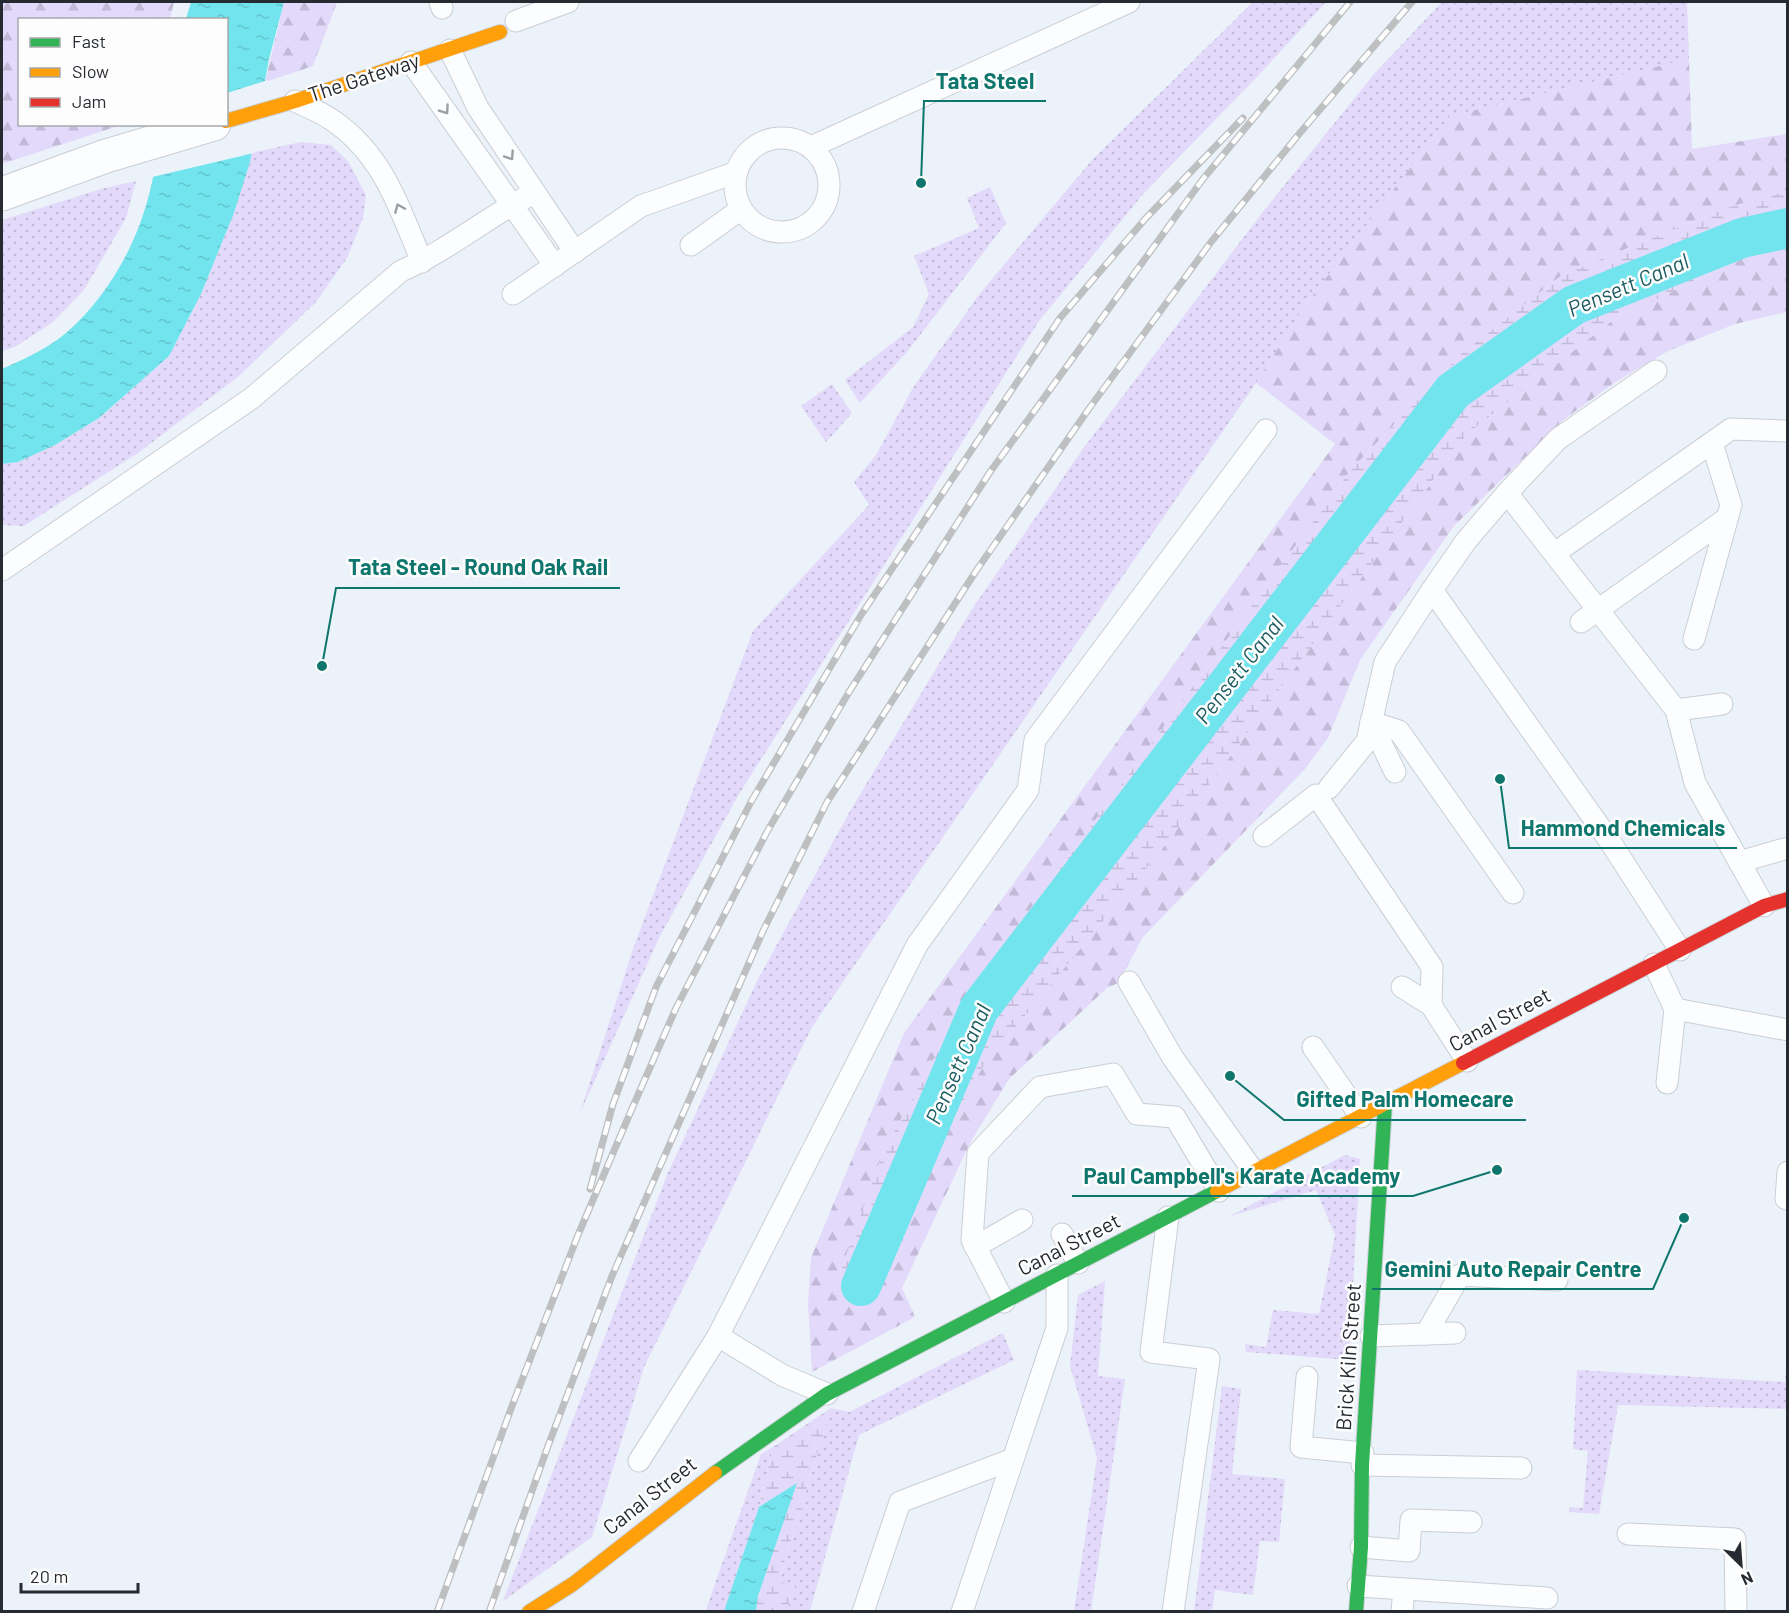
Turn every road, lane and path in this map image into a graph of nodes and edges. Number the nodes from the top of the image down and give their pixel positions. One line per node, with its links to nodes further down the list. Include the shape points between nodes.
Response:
1 (568, 2): 3 (lane)
2 (1129, 2): 9 (lane)
3 (511, 18): 4 (street, The Gateway)
4 (450, 50): 5 (street, The Gateway); 11 (lane, one-way to 11, via 478,108)
5 (411, 62): 6 (street, The Gateway); 13 (lane, one-way to 13)
6 (295, 101): 7 (street, The Gateway); 17 (lane, one-way to 6, via 388,180 364,147 332,120)
7 (228, 120)
8 (207, 126): 12 (street, via 106,156)
9 (811, 147): 10 (lane, via 780,137 765,141 750,149); 14 (lane, via 822,159 830,188 819,215 794,231 779,232 764,229)
10 (736, 172): 14 (lane, via 735,194); 16 (lane, via 641,206)
11 (534, 193): 13 (lane); 16 (lane)
12 (2, 194)
13 (513, 204): 17 (lane); 18 (lane)
14 (741, 209): 15 (lane)
15 (691, 245)
16 (575, 252): 18 (lane)
17 (422, 262): 27 (lane, via 401,271 252,398)
18 (555, 266): 19 (lane)
19 (513, 294)
20 (1656, 371): 24 (lane, via 1558,439)
21 (1266, 430): 69 (lane, via 1035,740 1028,790 917,945)
22 (1788, 431): 23 (lane, via 1731,429)
23 (1712, 443): 25 (lane, via 1731,505); 26 (lane)
24 (1507, 493): 26 (lane); 28 (lane, via 1466,541)
25 (1727, 519): 29 (lane); 31 (lane)
26 (1555, 553): 29 (lane)
27 (2, 570)
28 (1432, 590): 34 (lane, via 1385,662); 43 (lane, via 1509,706 1610,840)
29 (1598, 610): 30 (lane); 33 (lane)
30 (1581, 622)
31 (1694, 639)
32 (1722, 704): 33 (lane)
33 (1676, 710): 39 (lane, via 1695,783)
34 (1371, 722): 35 (lane); 36 (lane, via 1366,741); 40 (lane, via 1399,732)
35 (1395, 772)
36 (1329, 788)
37 (1264, 836): 47 (lane, via 1316,795 1432,967)
38 (1788, 848): 39 (lane)
39 (1739, 862): 42 (lane)
40 (1513, 893)
41 (1788, 898): 42 (street, Canal Street)
42 (1764, 906): 43 (street, Canal Street)
43 (1680, 950): 44 (street, Canal Street)
44 (1654, 964): 48 (lane); 51 (street, Canal Street)
45 (1129, 982): 55 (lane, via 1173,1058)
46 (1402, 987): 47 (lane)
47 (1431, 1005): 51 (lane)
48 (1676, 1009): 49 (lane); 52 (lane)
49 (1788, 1030)
50 (1313, 1047): 54 (lane)
51 (1467, 1061): 53 (street, Canal Street)
52 (1667, 1083)
53 (1385, 1104): 54 (street, Canal Street); 70 (street, Brick Kiln Street)
54 (1361, 1117): 55 (street, Canal Street)
55 (1254, 1172): 57 (street, Canal Street)
56 (1788, 1172): 58 (lane)
57 (1219, 1191): 59 (street, Canal Street); 62 (lane, via 1175,1117 1137,1114 1113,1074 1040,1087 978,1153 972,1240)
58 (1786, 1199)
59 (1168, 1217): 63 (street, Canal Street); 86 (lane, via 1151,1352 1209,1359)
60 (1022, 1220): 62 (lane)
61 (1062, 1234): 63 (lane)
62 (975, 1247): 66 (lane)
63 (1078, 1263): 64 (street, Canal Street)
64 (1057, 1275): 66 (street, Canal Street); 73 (lane, via 1057,1328)
65 (1557, 1280): 68 (lane, via 1460,1275)
66 (1004, 1302): 72 (street, Canal Street)
67 (1455, 1333): 68 (lane)
68 (1426, 1334): 70 (lane)
69 (718, 1336): 72 (lane, via 782,1375); 75 (lane)
70 (1371, 1336): 74 (street, Brick Kiln Street)
71 (1307, 1377): 74 (lane, via 1301,1447)
72 (827, 1395): 83 (street, Canal Street, via 699,1484 573,1584)
73 (1013, 1459): 84 (lane, via 900,1502); 85 (lane)
74 (1363, 1459): 76 (lane); 79 (street, Brick Kiln Street)
75 (639, 1461)
76 (1521, 1468)
77 (1471, 1522): 79 (lane, via 1411,1520 1409,1551)
78 (1628, 1534): 89 (lane, via 1735,1539)
79 (1361, 1547): 80 (street, Brick Kiln Street)
80 (1358, 1586): 81 (lane); 87 (street, Brick Kiln Street)
81 (1404, 1589): 82 (lane); 88 (lane)
82 (1547, 1598)
83 (529, 1611)
84 (863, 1611)
85 (962, 1611)
86 (1173, 1611)
87 (1356, 1611)
88 (1402, 1611)
89 (1736, 1611)

